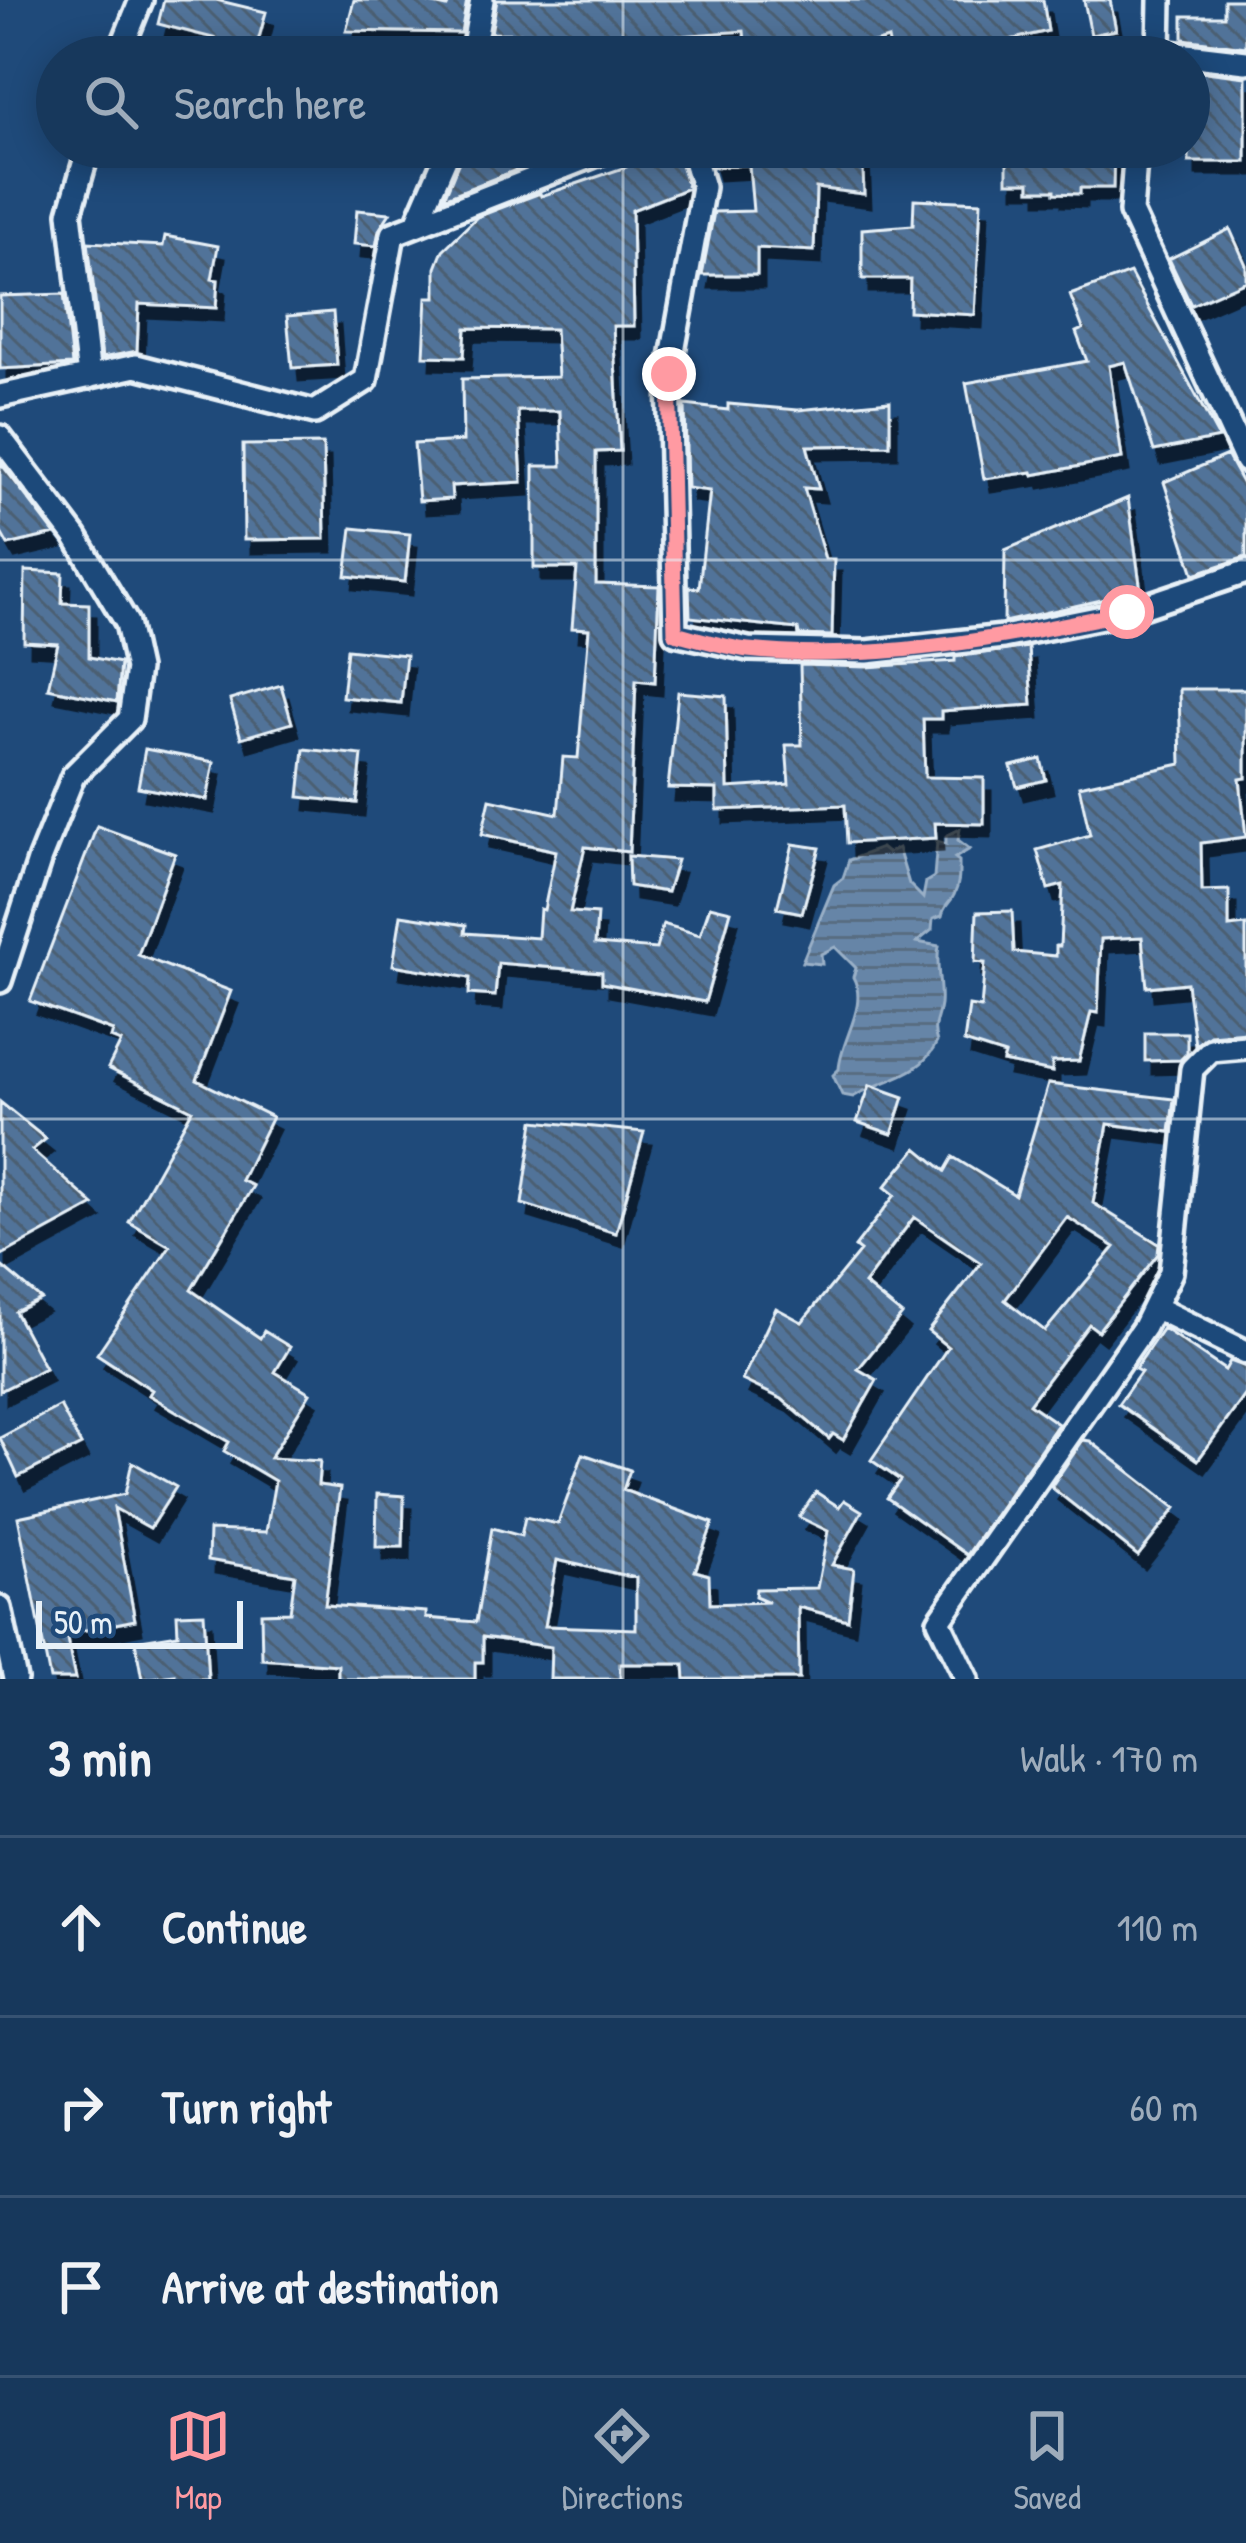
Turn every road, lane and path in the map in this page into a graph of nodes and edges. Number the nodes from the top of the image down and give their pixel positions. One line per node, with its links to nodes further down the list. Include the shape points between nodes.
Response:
1 (141, 0): 4 (street)
2 (482, 0): 5 (street)
3 (1160, 0): 6 (street)
4 (126, 36)
5 (476, 36)
6 (1153, 36)
7 (1210, 59): 8 (street)
8 (1246, 62)
9 (83, 168): 15 (street, via 70,214)
10 (442, 168): 14 (street)
11 (560, 168): 14 (street)
12 (697, 168): 19 (street, via 703,187 669,374 675,633 748,650 867,652 1127,612)
13 (1134, 168): 18 (street, via 1131,212)
14 (417, 223): 15 (street, via 393,233 366,380 315,412 136,366)
15 (88, 376): 16 (street)
16 (0, 396)
17 (0, 436): 20 (street, via 127,623 137,668 130,718 73,776)
18 (1246, 460)
19 (1246, 572)
20 (0, 981)
21 (1246, 1047): 22 (street, via 1210,1050 1192,1069 1171,1272)
22 (1154, 1307): 23 (street); 26 (street, via 939,1621)
23 (1246, 1352)
24 (0, 1608): 25 (street)
25 (15, 1679)
26 (967, 1679)

